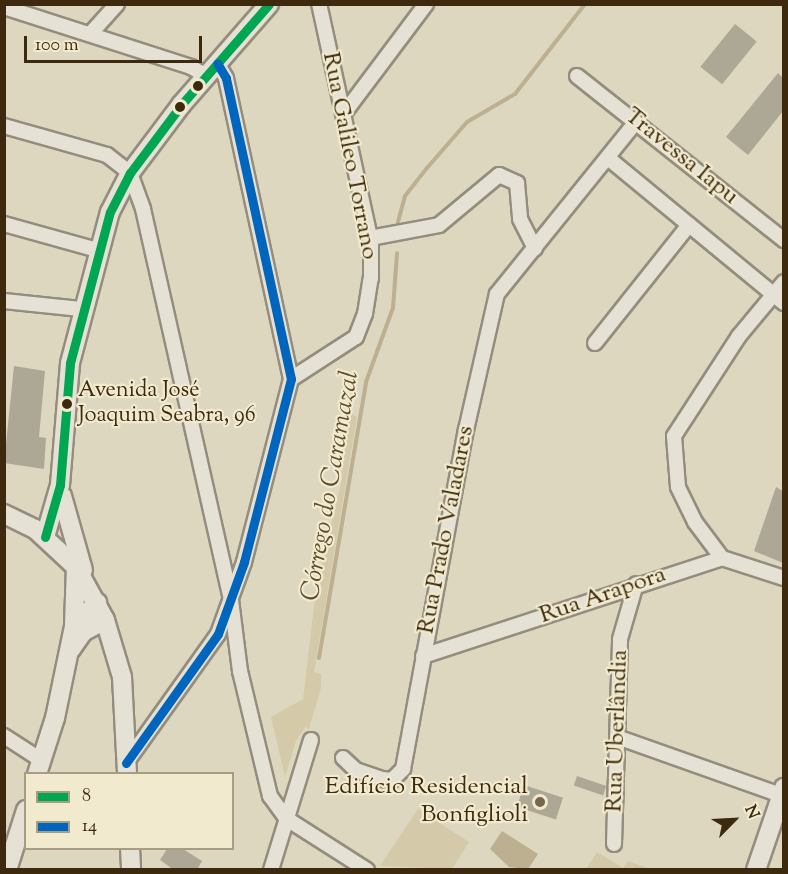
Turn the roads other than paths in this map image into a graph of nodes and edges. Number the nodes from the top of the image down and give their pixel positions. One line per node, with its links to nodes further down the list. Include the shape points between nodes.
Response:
1 (117, 4): 6 (street)
2 (269, 4): 7 (main road)
3 (319, 4): 9 (street, Rua Galileo Torrano)
4 (426, 4): 9 (street)
5 (4, 7): 6 (street)
6 (91, 33): 7 (street)
7 (211, 69): 13 (main road); 25 (street, via 226,78)
8 (577, 76): 10 (street, Travessa Iapu)
9 (345, 112): 16 (street, Rua Galileo Torrano)
10 (636, 122): 12 (street); 17 (street, Travessa Iapu)
11 (4, 126): 13 (street, via 107,155)
12 (608, 158): 15 (street); 18 (street)
13 (130, 172): 19 (main road); 34 (street, via 143,209)
14 (4, 224): 19 (street)
15 (689, 225): 21 (street); 24 (street)
16 (369, 238): 18 (street, via 439,225 499,175 517,183 520,219); 25 (street, Rua Galileo Torrano, via 368,298 356,337)
17 (783, 240)
18 (535, 248): 38 (street, Rua Prado Valadares, via 497,294 466,430)
19 (97, 250): 23 (main road)
20 (783, 282): 21 (street)
21 (778, 299): 29 (street, via 739,336 674,436 678,487 695,522)
22 (4, 301): 23 (street)
23 (81, 309): 26 (main road, via 65,401)
24 (595, 343)
25 (291, 379): 34 (street)
26 (60, 485): 28 (main road); 32 (main road, via 68,530)
27 (4, 514): 28 (main road)
28 (45, 537): 30 (main road)
29 (722, 558): 31 (street); 33 (street, Rua Arapora)
30 (76, 567): 32 (main road); 36 (main road)
31 (783, 578)
32 (87, 583): 35 (main road)
33 (636, 584): 38 (street, Rua Arapora); 40 (street, Rua Uberlândia, via 620,639)
34 (231, 600): 44 (street, via 204,657); 47 (street, via 240,671 270,796)
35 (101, 611): 36 (main road); 37 (main road); 44 (main road, via 122,677)
36 (74, 626): 37 (main road)
37 (70, 651): 43 (main road)
38 (423, 656): 42 (street, Rua Prado Valadares, via 403,769 392,780 382,779 356,770)
39 (4, 736): 43 (street)
40 (617, 736): 45 (street); 48 (street, Rua Uberlândia)
41 (311, 740): 47 (street)
42 (343, 758)
43 (39, 767)
44 (127, 768)
45 (781, 801): 54 (main road)
46 (24, 816): 50 (main road)
47 (287, 819): 52 (street); 53 (street)
48 (614, 844)
49 (130, 850): 51 (main road)
50 (7, 870)
51 (131, 870)
52 (271, 870)
53 (367, 870)
54 (756, 870)

